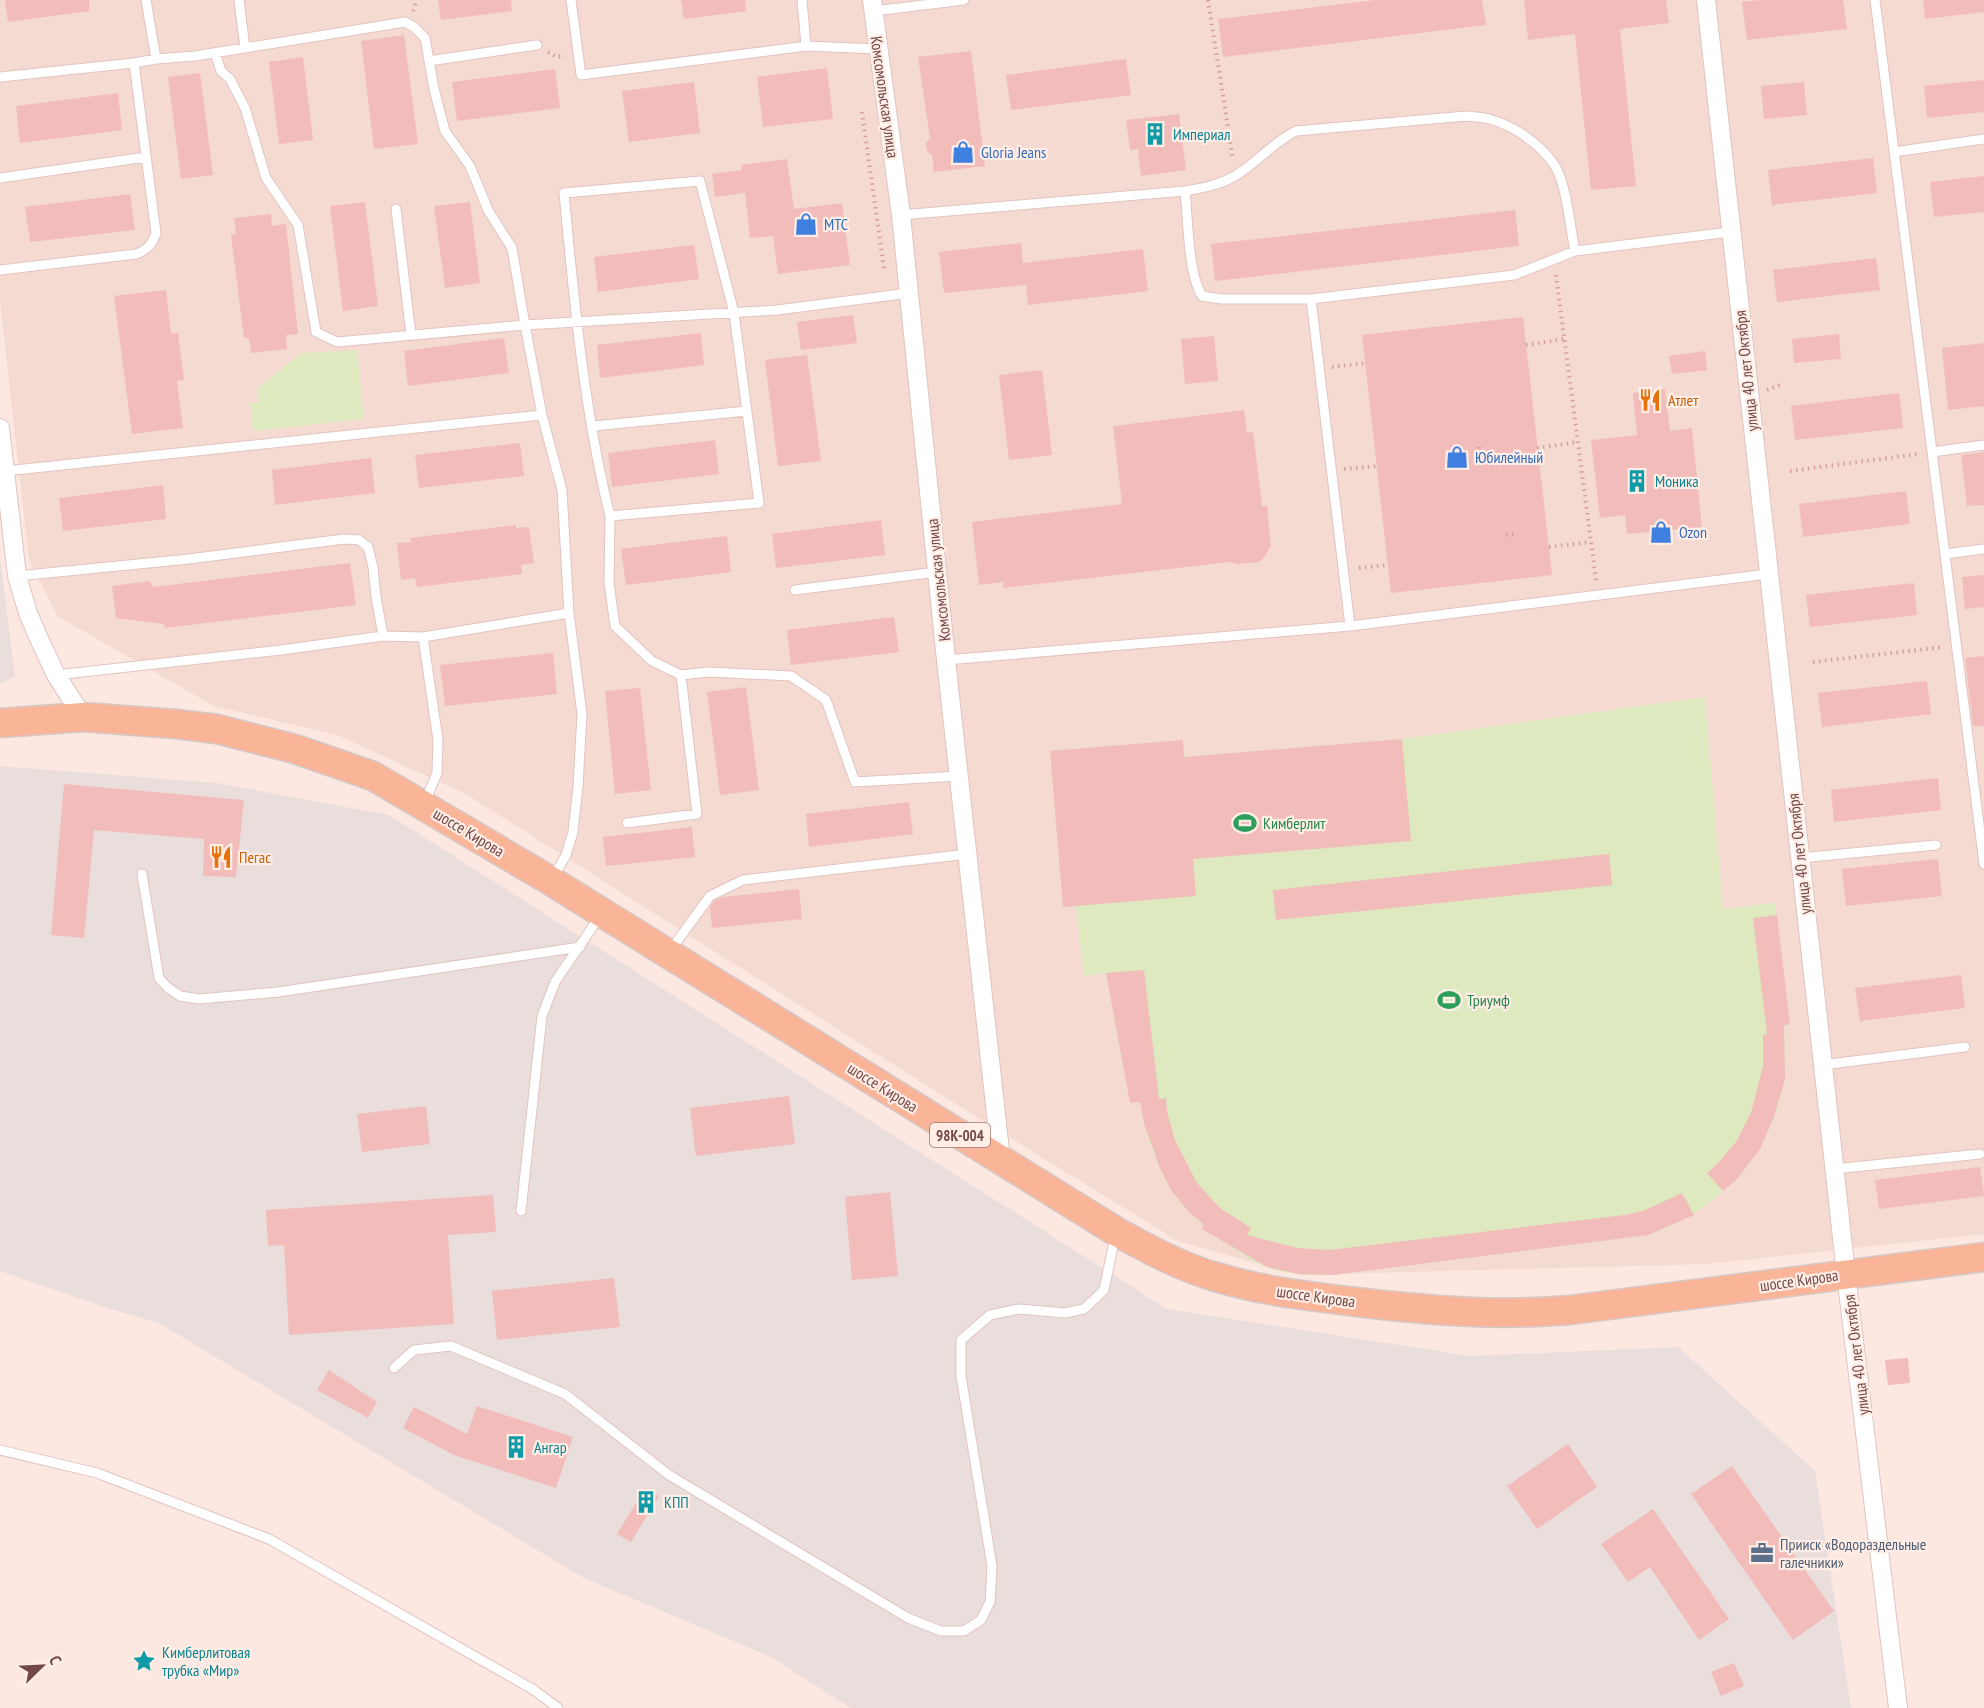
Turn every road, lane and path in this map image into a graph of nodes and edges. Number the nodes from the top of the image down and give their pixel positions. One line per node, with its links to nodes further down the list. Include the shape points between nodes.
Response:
1 (146, 0): 16 (lane)
2 (239, 0): 12 (lane)
3 (571, 0): 15 (lane)
4 (802, 0): 11 (lane)
5 (964, 0): 9 (lane)
6 (1208, 0): 24 (path)
7 (1706, 0): 29 (street, улица 40 лет Октября)
8 (1875, 0): 22 (lane)
9 (873, 6): 13 (street, Комсомольская улица)
10 (537, 45): 15 (path, via 557,57); 17 (lane)
11 (806, 46): 13 (lane); 15 (lane, via 581,75)
12 (245, 48): 14 (lane); 17 (lane, via 405,22 425,38)
13 (878, 49): 28 (street, Комсомольская улица)
14 (215, 53): 16 (lane); 39 (lane, via 221,71 230,79 245,108 266,177 298,225 316,332 337,342)
15 (578, 54)
16 (156, 59): 18 (lane)
17 (429, 61): 38 (lane, via 445,131 470,166 488,210 512,248)
18 (134, 63): 19 (lane); 23 (lane)
19 (0, 77)
20 (862, 112): 32 (path)
21 (1984, 139): 22 (lane)
22 (1894, 152): 52 (lane)
23 (146, 157): 25 (lane); 33 (lane, via 156,233 146,250)
24 (1236, 175): 26 (lane, via 1215,185); 30 (lane, via 1296,131 1466,116 1489,119 1523,135 1556,167)
25 (0, 178)
26 (1185, 191): 28 (lane); 35 (lane, via 1194,275 1202,296)
27 (396, 209): 39 (lane)
28 (902, 215): 34 (street, Комсомольская улица)
29 (1731, 232): 30 (lane); 69 (street, улица 40 лет Октября)
30 (1575, 251): 31 (lane)
31 (1554, 260): 35 (lane, via 1514,275); 40 (path)
32 (884, 269)
33 (0, 270)
34 (909, 293): 36 (lane); 68 (street, Комсомольская улица)
35 (1311, 299): 43 (lane)
36 (734, 313): 37 (lane); 37 (lane, via 700,181 564,193); 44 (lane)
37 (576, 322): 38 (lane); 46 (lane)
38 (525, 325): 39 (lane); 45 (lane)
39 (411, 335)
40 (1564, 339): 41 (path); 48 (path)
41 (1526, 345)
42 (1365, 363): 43 (path)
43 (1320, 368): 56 (lane)
44 (747, 411): 46 (lane); 59 (lane, via 759,503)
45 (542, 415): 57 (lane); 73 (lane, via 562,490)
46 (593, 426): 59 (lane)
47 (0, 428): 57 (street)
48 (1578, 442): 51 (path); 62 (path)
49 (1984, 446): 52 (lane)
50 (1479, 447): 54 (path)
51 (1537, 448)
52 (1932, 452): 65 (lane)
53 (1918, 454): 58 (path)
54 (1480, 461)
55 (1377, 466): 56 (path)
56 (1332, 470): 67 (lane)
57 (5, 471): 70 (street)
58 (1790, 471)
59 (610, 516): 81 (lane, via 609,583 615,627 652,661)
60 (1514, 534): 61 (path)
61 (1506, 535)
62 (1591, 543): 63 (path); 72 (path)
63 (1549, 547)
64 (1984, 549): 65 (lane)
65 (1945, 554): 86 (lane)
66 (1388, 565): 67 (path)
67 (1343, 570): 74 (lane)
68 (937, 572): 71 (lane); 78 (street, Комсомольская улица)
69 (1768, 574): 72 (lane); 90 (street, улица 40 лет Октября)
70 (17, 576): 75 (lane, via 359,540 368,547 373,567); 80 (street)
71 (795, 590)
72 (1598, 595): 74 (lane)
73 (569, 614): 76 (lane); 93 (lane, via 582,714 578,786 573,832 566,855)
74 (1350, 626): 78 (lane)
75 (383, 636): 76 (lane); 80 (lane)
76 (423, 637): 85 (lane, via 438,740 437,773)
77 (1941, 647): 79 (path)
78 (946, 660): 84 (street, Комсомольская улица)
79 (1813, 662)
80 (56, 675): 82 (street)
81 (681, 675): 84 (lane, via 708,672 791,676 826,700 855,782); 87 (lane, via 697,814)
82 (83, 717): 83 (main road, шоссе Кирова / 98К-004); 85 (main road, шоссе Кирова / 98К-004, via 176,724 259,738 373,776)
83 (0, 723)
84 (959, 776): 89 (street, Комсомольская улица)
85 (423, 805): 93 (main road, шоссе Кирова / 98К-004)
86 (1981, 812): 91 (lane)
87 (627, 823)
88 (1936, 845): 90 (lane)
89 (968, 854): 96 (lane, via 743,880 710,896); 100 (street, Комсомольская улица)
90 (1800, 858): 98 (street, улица 40 лет Октября)
91 (1984, 864)
92 (142, 874): 95 (lane, via 159,978 180,996 199,999 278,992)
93 (551, 881): 94 (main road, шоссе Кирова / 98К-004)
94 (602, 913): 95 (lane); 96 (main road, шоссе Кирова / 98К-004)
95 (580, 947): 102 (lane, via 555,982 542,1016)
96 (668, 954): 100 (main road, шоссе Кирова / 98К-004)
97 (1965, 1047): 98 (lane)
98 (1822, 1065): 101 (street, улица 40 лет Октября)
99 (1980, 1154): 101 (lane)
100 (1001, 1160): 103 (main road, шоссе Кирова / 98К-004)
101 (1834, 1169): 105 (street, улица 40 лет Октября)
102 (520, 1211)
103 (1117, 1232): 105 (main road, шоссе Кирова / 98К-004, via 1186,1266 1252,1287 1464,1313 1570,1310); 106 (lane, via 1104,1290 1084,1310 1065,1313 1019,1309 990,1314 961,1340 961,1376 992,1566 990,1602 981,1620 964,1631 941,1631 898,1612 669,1474 565,1394 451,1346 414,1350)
104 (1984, 1257): 105 (main road, шоссе Кирова / 98К-004)
105 (1846, 1274): 109 (street, улица 40 лет Октября)
106 (394, 1368)
107 (0, 1450): 108 (lane, via 97,1473 269,1539 534,1690)
108 (558, 1708)
109 (1899, 1708)

